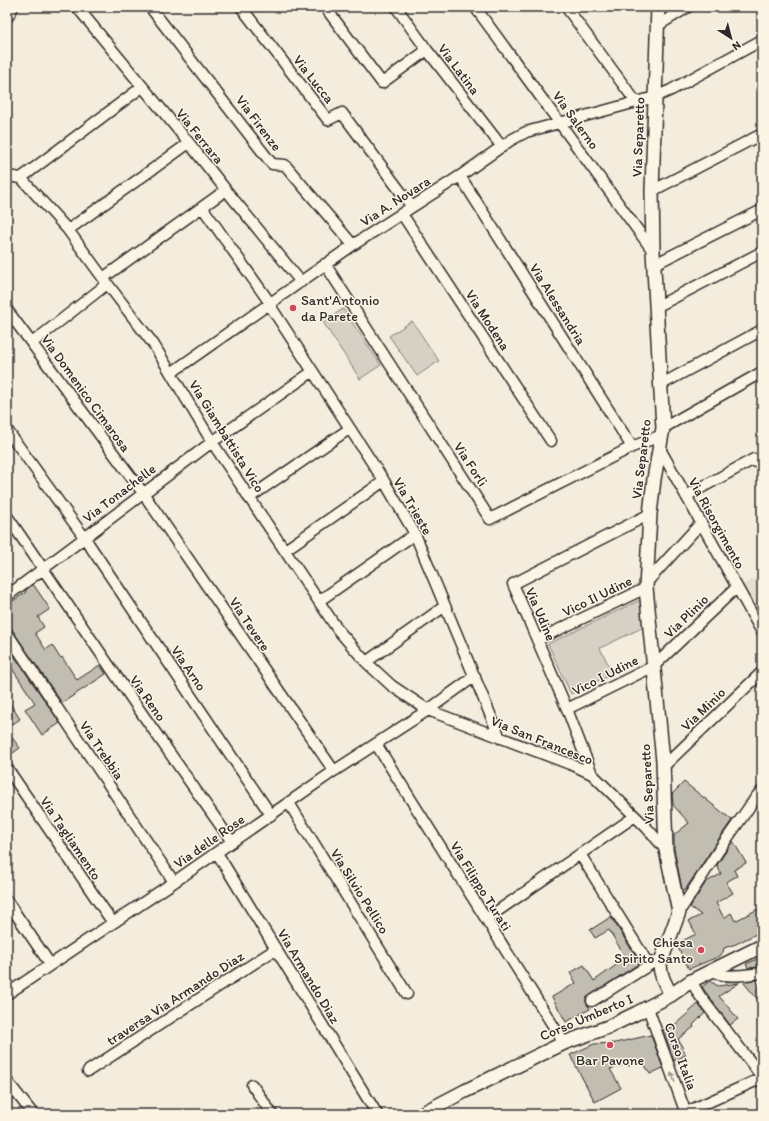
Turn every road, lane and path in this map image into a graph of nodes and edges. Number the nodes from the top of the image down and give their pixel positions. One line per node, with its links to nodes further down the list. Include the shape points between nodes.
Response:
1 (14, 7): 11 (street)
2 (77, 7): 14 (street, Via Ferrara)
3 (150, 7): 31 (street, Via Firenze, via 272,164 285,165)
4 (241, 7): 26 (street, Via Lucca, via 328,120 342,112)
5 (325, 7): 13 (street, via 382,83)
6 (396, 7): 13 (street, Via Latina)
7 (475, 7): 17 (street, Via Salerno)
8 (566, 7): 16 (street)
9 (688, 7): 10 (street)
10 (656, 13): 15 (street, Via Separetto)
11 (7, 18)
12 (762, 40): 15 (street, Via A. Novara)
13 (427, 50): 20 (street, Via Latina)
14 (142, 87): 19 (street, Via Ferrara); 23 (street)
15 (655, 97): 16 (street, Via A. Novara); 25 (street, Via Separetto)
16 (636, 102): 17 (street, Via A. Novara)
17 (560, 122): 20 (street, Via A. Novara, via 526,132); 32 (street, Via Salerno)
18 (762, 134): 25 (street)
19 (189, 143): 24 (street, Via Ferrara); 30 (street)
20 (502, 147): 22 (street, Via A. Novara)
21 (7, 176): 23 (street)
22 (460, 176): 26 (street, Via A. Novara); 52 (street, Via Alessandria)
23 (21, 178): 30 (street, Via Giambattista Vico)
24 (226, 190): 27 (street); 37 (street, Via Ferrara)
25 (652, 191): 32 (street, Via Separetto)
26 (412, 207): 29 (street, Via A. Novara)
27 (202, 208): 36 (street); 38 (street, Via Trieste)
28 (762, 210): 35 (street)
29 (402, 214): 31 (street, Via A. Novara); 50 (street, Via Modena)
30 (68, 230): 36 (street, Via Giambattista Vico)
31 (353, 245): 34 (street, Via A. Novara)
32 (653, 251): 35 (street, Via Separetto)
33 (762, 252): 39 (street)
34 (325, 264): 37 (street, Via A. Novara); 52 (street, Via Forlì, via 490,519)
35 (653, 265): 39 (street, Via Separetto)
36 (105, 281): 42 (street); 45 (street, Via Giambattista Vico, via 154,345)
37 (301, 282): 38 (street, Via A. Novara)
38 (270, 304): 43 (street, Via Trieste); 45 (street, Via A. Novara)
39 (656, 307): 46 (street, Via Separetto)
40 (7, 310): 42 (street, Via Domenico Cimarosa)
41 (762, 330): 46 (street)
42 (32, 343): 56 (street, Via Domenico Cimarosa)
43 (312, 372): 47 (street, Via Trieste); 51 (street, Via Tonachelle)
44 (762, 372): 49 (street, Via Forlì)
45 (171, 373): 51 (street, Via Giambattista Vico)
46 (660, 385): 49 (street, Via Separetto)
47 (349, 429): 55 (street, Via Trieste); 58 (street)
48 (7, 430): 63 (street, Via Arno)
49 (662, 431): 52 (street, Via Forlì); 53 (street, Via Separetto)
50 (551, 441)
51 (212, 442): 56 (street, Via Tonachelle); 58 (street, Via Giambattista Vico)
52 (632, 447)
53 (660, 449): 57 (street, Via Risorgimento); 59 (street, Via Separetto)
54 (762, 458): 57 (street, via 756,462 754,459)
55 (384, 481): 62 (street, Via Trieste); 64 (street)
56 (143, 493): 63 (street, Via Tonachelle); 84 (street, Via Tevere)
57 (686, 496): 61 (street, Via Risorgimento)
58 (249, 498): 64 (street, Via Giambattista Vico)
59 (650, 514): 66 (street, Via Separetto); 73 (street, Via Udine, via 513,584)
60 (7, 516): 65 (street, Via Reno)
61 (701, 523): 66 (street); 67 (street, Via Risorgimento)
62 (415, 534): 69 (street); 70 (street, Via Trieste)
63 (84, 537): 65 (street, Via Tonachelle); 88 (street, Via Arno)
64 (285, 550): 69 (street, Via Giambattista Vico)
65 (44, 569): 68 (street, Via Tonachelle); 90 (street, Via Reno)
66 (646, 585): 73 (street, Vico II Udine); 75 (street, Via Separetto)
67 (737, 588): 71 (street, Via Risorgimento); 75 (street, Via Plinio)
68 (7, 596)
69 (319, 601): 74 (street, Via Giambattista Vico, via 338,630)
70 (446, 606): 74 (street); 77 (street, Via Trieste)
71 (762, 632)
72 (7, 633): 94 (street, Via Trebbia)
73 (537, 640): 78 (street, Via Udine)
74 (366, 662): 79 (street, Via Giambattista Vico, via 392,686)
75 (654, 666): 78 (street, Vico I Udine); 82 (street, Via Separetto)
76 (762, 672): 82 (street, Via Minio)
77 (475, 676): 79 (street, Via delle Rose); 80 (street, Via Trieste)
78 (567, 709): 85 (street, Via Udine)
79 (428, 710): 80 (street, Via San Francesco); 81 (street, Via delle Rose)
80 (500, 738): 85 (street, Via San Francesco)
81 (376, 744): 84 (street, Via delle Rose); 97 (street, Via Filippo Turati)
82 (664, 766): 91 (street, Via Separetto)
83 (7, 768): 98 (street, Via Tagliamento)
84 (334, 771): 87 (street, Via delle Rose)
85 (592, 774): 91 (street, Via San Francesco)
86 (762, 791): 96 (street, via 719,850)
87 (289, 802): 88 (street, Via delle Rose); 108 (street, Via Silvio Pellico)
88 (271, 815): 90 (street, Via delle Rose)
89 (631, 819): 93 (street)
90 (232, 842): 92 (street, Via delle Rose)
91 (666, 850): 96 (street, Via Separetto)
92 (217, 853): 94 (street, Via delle Rose); 100 (street, Via Armando Diaz)
93 (580, 854): 97 (street); 103 (street)
94 (174, 882): 98 (street, Via delle Rose)
95 (7, 902): 102 (street)
96 (679, 912): 101 (street)
97 (486, 919): 112 (street, Via Filippo Turati)
98 (112, 923): 102 (street, Via delle Rose)
99 (762, 946): 104 (street, Corso Umberto I)
100 (276, 949): 113 (street, traversa Via Armando Diaz); 120 (street, Via Armando Diaz)
101 (662, 956): 103 (street); 109 (street, via 660,970)
102 (50, 964): 107 (street, Via delle Rose)
103 (649, 966): 110 (street)
104 (714, 970): 105 (street, via 719,974 728,975); 106 (street, Corso Umberto I)
105 (762, 973)
106 (691, 981): 109 (street, Corso Umberto I); 114 (street)
107 (7, 994)
108 (407, 994)
109 (670, 995): 111 (street, Corso Umberto I)
110 (592, 1001)
111 (648, 1008): 112 (street, Corso Umberto I, via 608,1027); 121 (street, Corso Italia, one-way to 111)
112 (564, 1043): 117 (street, Corso Umberto I)
113 (88, 1071)
114 (762, 1077): 121 (street)
115 (7, 1081): 118 (street)
116 (252, 1085): 119 (street)
117 (424, 1113)
118 (33, 1114)
119 (272, 1114)
120 (377, 1114)
121 (685, 1114)

